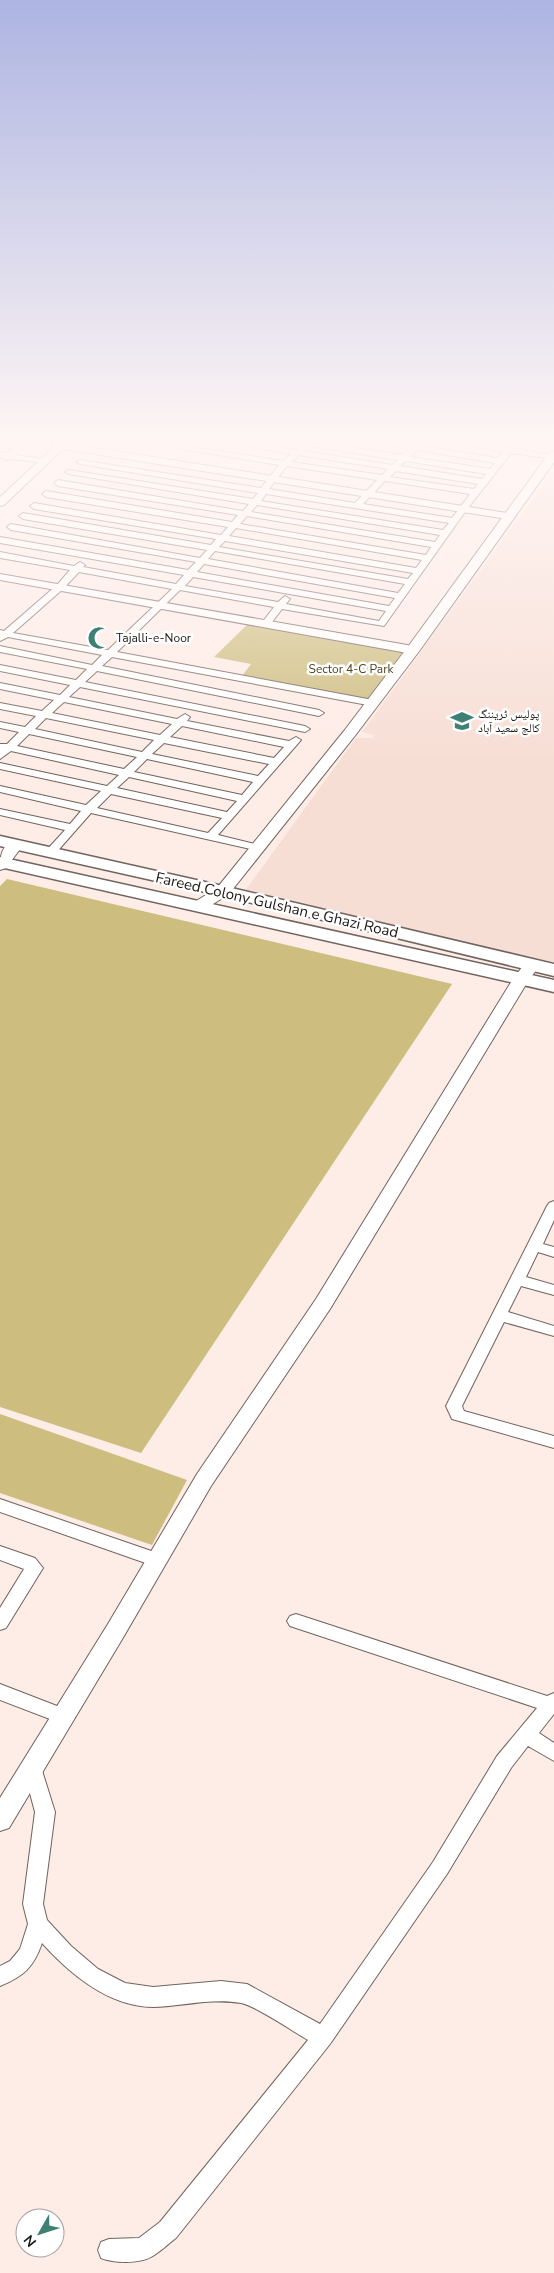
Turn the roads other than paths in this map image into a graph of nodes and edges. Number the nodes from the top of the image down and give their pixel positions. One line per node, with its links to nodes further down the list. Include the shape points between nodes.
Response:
1 (53, 549): 13 (street)
2 (96, 549): 13 (street)
3 (136, 549): 15 (street)
4 (212, 549): 15 (street)
5 (219, 549): 16 (street)
6 (290, 549): 11 (street)
7 (324, 549): 11 (street)
8 (373, 549): 14 (street)
9 (434, 549): 14 (street)
10 (484, 549): 33 (main road)
11 (320, 554): 16 (street); 18 (street)
12 (0, 555): 17 (street)
13 (90, 556): 17 (street); 19 (street)
14 (428, 558): 18 (street)
15 (202, 561): 19 (street); 21 (street)
16 (311, 565): 21 (street); 22 (street)
17 (76, 569): 23 (street); 24 (street)
18 (419, 571): 22 (street)
19 (191, 574): 24 (street); 25 (street)
20 (0, 577): 23 (street)
21 (301, 579): 25 (street); 26 (street)
22 (410, 582): 26 (street)
23 (60, 587): 27 (street); 31 (street)
24 (178, 587): 27 (street); 28 (street)
25 (291, 592): 28 (street); 29 (street)
26 (400, 596): 29 (street)
27 (162, 606): 30 (street); 34 (street)
28 (280, 606): 29 (street, via 381,624); 30 (street)
29 (391, 609)
30 (266, 624): 33 (street)
31 (2, 635): 34 (street)
32 (0, 649): 36 (street)
33 (412, 650): 43 (main road)
34 (109, 655): 36 (street); 37 (street)
35 (0, 668): 38 (street)
36 (94, 668): 38 (street); 40 (street)
37 (228, 676): 40 (street); 41 (street)
38 (78, 683): 42 (street); 45 (street)
39 (0, 686): 42 (street)
40 (212, 692): 45 (street); 46 (street)
41 (334, 696): 43 (street); 46 (street)
42 (62, 698): 47 (street); 48 (street)
43 (373, 703): 70 (main road)
44 (0, 706): 47 (street)
45 (196, 707): 48 (street); 50 (street)
46 (319, 713): 50 (street)
47 (44, 715): 51 (street); 52 (street)
48 (180, 722): 52 (street); 53 (street)
49 (0, 725): 51 (street)
50 (305, 729): 53 (street)
51 (27, 731): 54 (street); 56 (street)
52 (163, 739): 56 (street); 57 (street)
53 (291, 745): 57 (street)
54 (5, 746): 55 (street); 59 (street)
55 (0, 756)
56 (145, 756): 59 (street); 60 (street)
57 (276, 762): 60 (street)
58 (0, 766): 62 (street)
59 (127, 773): 62 (street); 63 (street)
60 (260, 780): 63 (street)
61 (0, 788): 64 (street)
62 (109, 790): 64 (street); 66 (street)
63 (244, 799): 66 (street)
64 (89, 809): 67 (street); 68 (street)
65 (0, 812): 67 (street)
66 (229, 816): 68 (street)
67 (72, 828): 71 (street)
68 (211, 837): 70 (street)
69 (4, 843): 71 (main road, Fareed Colony Gulshan e Ghazi Road); 72 (main road)
70 (259, 848): 73 (main road)
71 (50, 853): 73 (main road, Fareed Colony Gulshan e Ghazi Road)
72 (1, 863): 74 (main road, Fareed Colony Gulshan e Ghazi Road)
73 (223, 891): 74 (main road); 76 (main road, Fareed Colony Gulshan e Ghazi Road)
74 (199, 906): 76 (main road, Fareed Colony Gulshan e Ghazi Road)
75 (554, 970): 76 (main road, Fareed Colony Gulshan e Ghazi Road)
76 (526, 972): 77 (main road, Fareed Colony Gulshan e Ghazi Road); 88 (street, via 322,1304 204,1480)
77 (554, 986)
78 (552, 1213): 79 (street)
79 (534, 1246): 80 (street); 81 (street)
80 (554, 1252)
81 (517, 1280): 82 (street); 83 (street)
82 (554, 1290)
83 (499, 1315): 84 (street); 85 (street, via 454,1406 458,1415)
84 (554, 1331)
85 (554, 1442)
86 (0, 1505): 88 (street)
87 (0, 1553): 90 (street, via 29,1563 34,1568)
88 (157, 1560): 93 (street)
89 (296, 1621): 92 (street)
90 (0, 1623)
91 (0, 1692): 93 (street)
92 (552, 1703): 94 (street)
93 (63, 1716): 96 (street)
94 (527, 1735): 95 (street); 100 (street, via 504,1762 440,1868)
95 (554, 1753)
96 (32, 1767): 97 (street); 98 (street, via 45,1812 33,1904)
97 (0, 1820)
98 (38, 1924): 99 (street, via 22,1965); 100 (street, via 91,1976 122,1992 153,1997 221,1991 247,1994)
99 (0, 1976)
100 (323, 2037): 101 (street, via 168,2230 143,2249)
101 (109, 2250)

